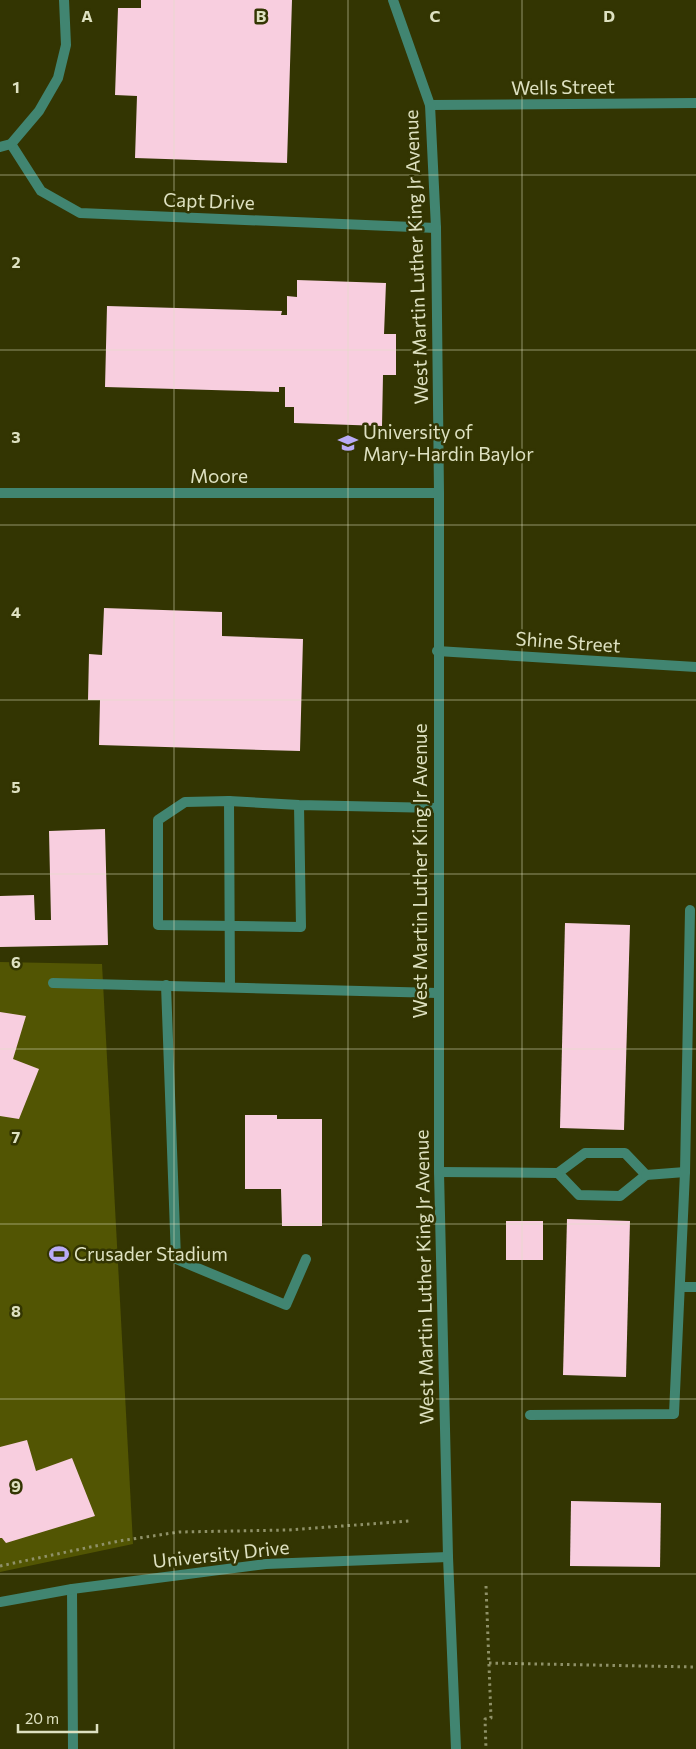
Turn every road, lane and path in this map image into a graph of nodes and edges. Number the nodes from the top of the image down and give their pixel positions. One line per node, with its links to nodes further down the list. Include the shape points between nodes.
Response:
1 (64, 0): 5 (street, via 66,46 58,78 39,111)
2 (394, 0): 4 (street, West Martin Luther King Jr Avenue)
3 (696, 103): 4 (street, Wells Street)
4 (430, 105): 7 (street, West Martin Luther King Jr Avenue)
5 (11, 144): 6 (street); 7 (street, Capt Drive, via 41,190 80,213)
6 (0, 147)
7 (436, 228): 9 (street, West Martin Luther King Jr Avenue)
8 (0, 493): 9 (street, Moore)
9 (439, 493): 10 (street, West Martin Luther King Jr Avenue)
10 (437, 651): 11 (street, Shine Street); 14 (street, West Martin Luther King Jr Avenue)
11 (696, 667)
12 (229, 801): 13 (street); 16 (street); 16 (street, via 185,802 158,820 158,925)
13 (299, 805): 14 (street); 16 (street, via 301,927)
14 (438, 808): 20 (street, West Martin Luther King Jr Avenue)
15 (690, 910): 21 (street)
16 (230, 926): 19 (street)
17 (53, 983): 18 (street)
18 (166, 985): 19 (street); 26 (street, via 176,1259 286,1305)
19 (230, 987): 20 (street)
20 (438, 993): 22 (street, West Martin Luther King Jr Avenue)
21 (692, 1009): 23 (street)
22 (439, 1172): 24 (street); 31 (street, West Martin Luther King Jr Avenue)
23 (685, 1172): 25 (street); 27 (street)
24 (558, 1174): 25 (street, via 579,1195 620,1196); 25 (street, via 585,1153 624,1153)
25 (646, 1175)
26 (306, 1259)
27 (680, 1287): 28 (street); 29 (street, via 674,1414)
28 (696, 1288)
29 (530, 1415)
30 (409, 1521): 32 (path, via 290,1530 179,1532)
31 (448, 1557): 34 (street, University Drive, via 266,1564); 39 (street, West Martin Luther King Jr Avenue)
32 (0, 1566)
33 (486, 1586): 36 (path)
34 (72, 1589): 35 (street, University Drive); 38 (street)
35 (0, 1602)
36 (489, 1663): 37 (path); 40 (path, via 491,1718 485,1719)
37 (696, 1667)
38 (73, 1749)
39 (456, 1749)
40 (486, 1749)

